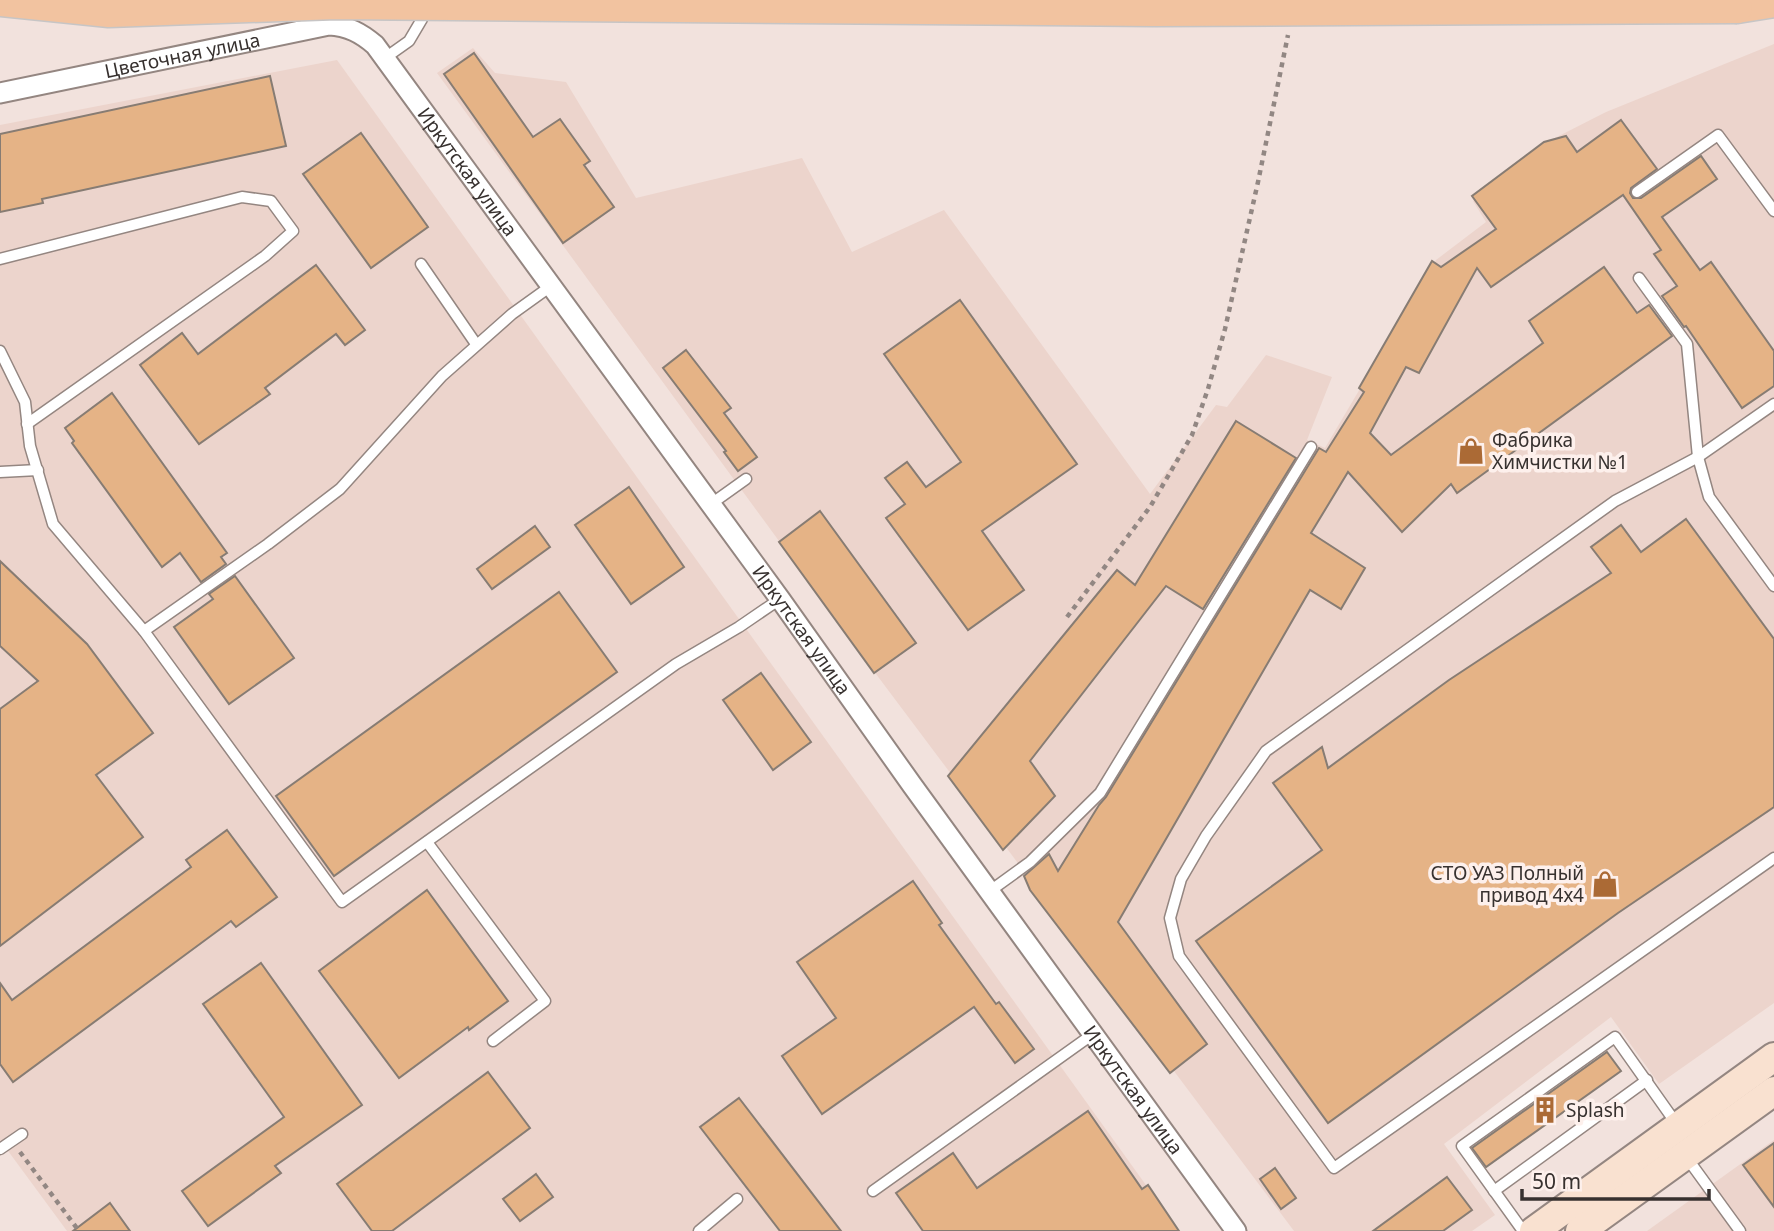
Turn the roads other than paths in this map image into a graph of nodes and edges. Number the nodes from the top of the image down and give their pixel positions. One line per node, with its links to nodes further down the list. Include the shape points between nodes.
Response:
1 (0, 1): 2 (main road, bridge, via 109,12 336,4 1167,11 1737,8)
2 (1774, 2)
3 (422, 19): 5 (lane, via 409,41)
4 (362, 34): 5 (street, Иркутская улица); 6 (street, Цветочная улица, via 342,26 312,28)
5 (385, 58): 12 (street, Иркутская улица)
6 (0, 93)
7 (1637, 192): 8 (lane, via 1718,135)
8 (1774, 211)
9 (0, 259): 16 (lane, via 242,197 271,201 293,231 265,256)
10 (421, 264): 13 (lane)
11 (1639, 278): 18 (lane, via 1687,344)
12 (551, 286): 13 (lane); 22 (street, Иркутская улица)
13 (476, 344): 25 (lane, via 341,489)
14 (0, 351): 16 (lane, via 25,402)
15 (1774, 404): 18 (lane)
16 (27, 424): 19 (lane)
17 (1311, 447): 28 (lane, via 1100,793 1030,862)
18 (1698, 457): 23 (lane, via 1709,496); 27 (lane, via 1615,501 1266,751 1181,878 1170,918 1179,956 1334,1168)
19 (38, 470): 20 (lane); 25 (lane, via 53,524)
20 (0, 472)
21 (746, 479): 22 (lane)
22 (711, 504): 24 (street, Иркутская улица)
23 (1774, 586)
24 (780, 598): 26 (lane, via 676,664); 28 (street, Иркутская улица)
25 (144, 631): 26 (lane, via 342,902)
26 (427, 842): 30 (lane, via 545,1001)
27 (1774, 858)
28 (990, 891): 29 (street, Иркутская улица)
29 (1093, 1034): 38 (lane); 42 (street, Иркутская улица)
30 (493, 1041)
31 (1774, 1057): 34 (street)
32 (1647, 1080): 34 (lane); 39 (lane); 39 (lane, via 1615,1037 1473,1138 1462,1146)
33 (1771, 1098): 37 (street)
34 (1679, 1126): 44 (street)
35 (22, 1133): 36 (lane)
36 (0, 1149)
37 (1686, 1155): 45 (street); 46 (lane)
38 (873, 1191)
39 (1494, 1191): 43 (lane)
40 (737, 1199): 41 (lane)
41 (699, 1231)
42 (1236, 1231)
43 (1523, 1231)
44 (1534, 1231)
45 (1580, 1231)
46 (1740, 1231)

